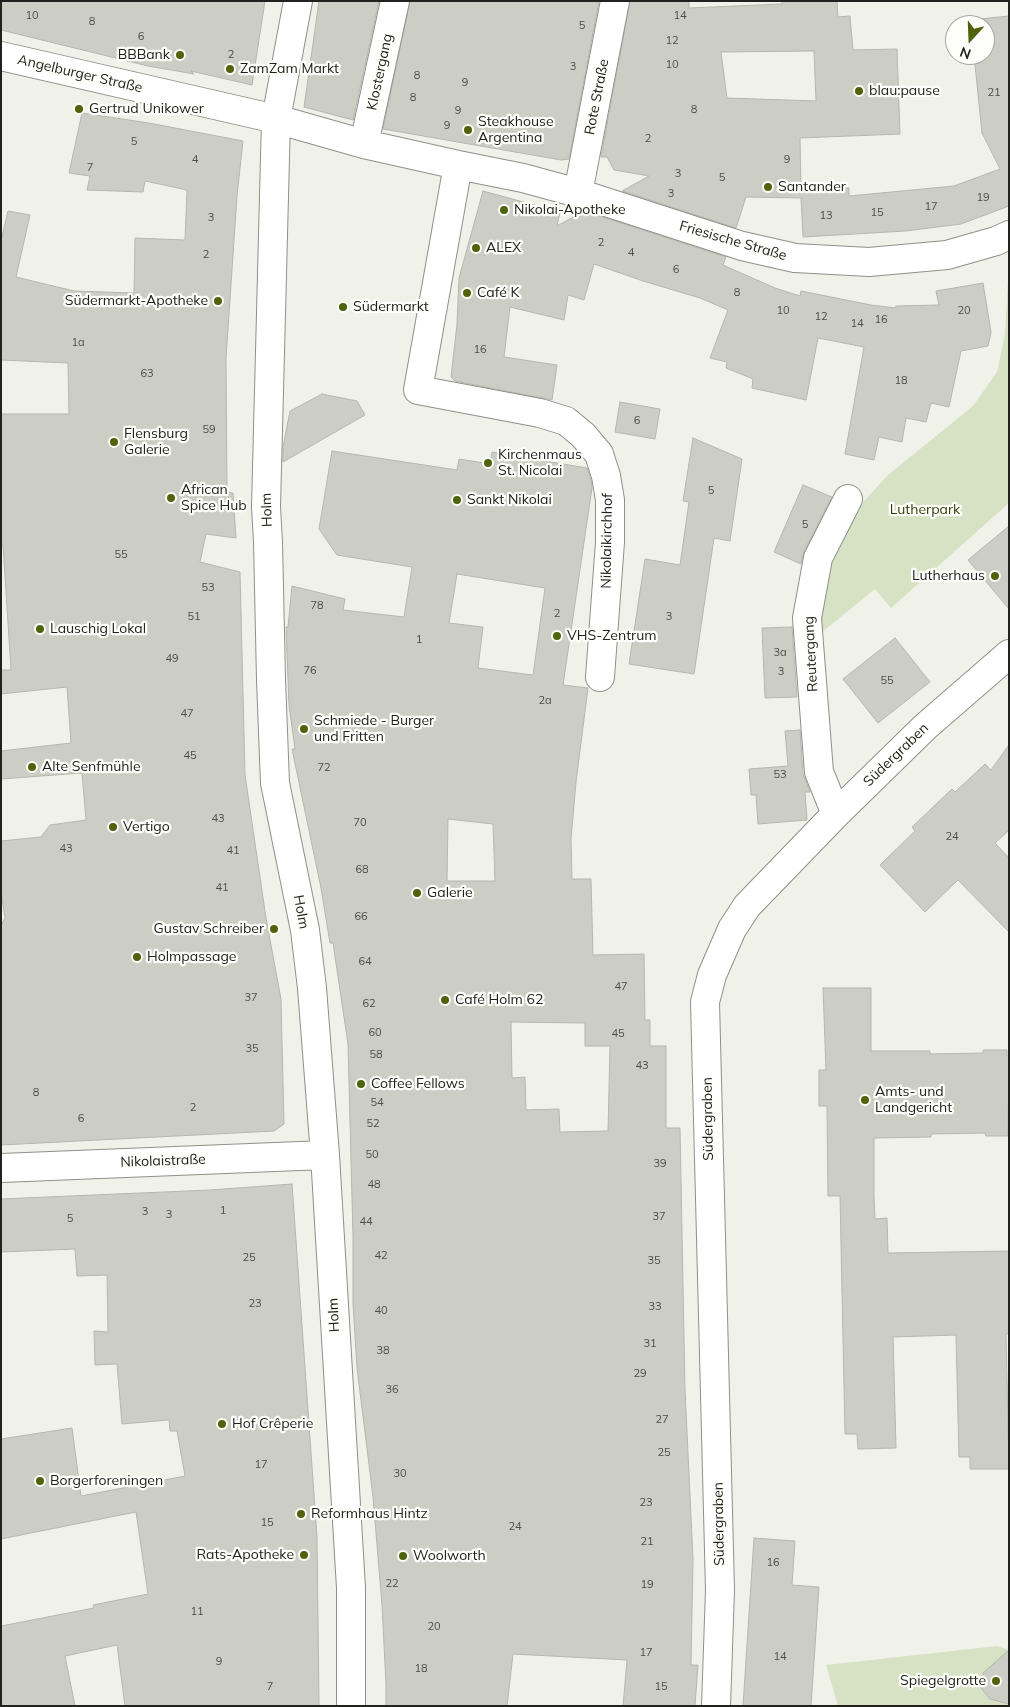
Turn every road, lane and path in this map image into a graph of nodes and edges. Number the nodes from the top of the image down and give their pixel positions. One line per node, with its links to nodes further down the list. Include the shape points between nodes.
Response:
1 (298, 1): 5 (street, Holm)
2 (395, 1): 6 (street, Klostergang)
3 (615, 1): 8 (street, Rote Straße)
4 (1, 56): 5 (street, Angelburger Straße)
5 (276, 119): 6 (street); 14 (street, Holm, via 266,507 275,783 306,940)
6 (364, 144): 7 (street)
7 (458, 165): 8 (street); 12 (street, Nikolaikirchhof, via 418,390 566,420 599,454 610,500)
8 (578, 193): 9 (street, Friesische Straße, via 742,246 795,258 869,262 946,256)
9 (1009, 235)
10 (848, 499): 13 (street, Reutergang, via 818,558 808,618 819,772)
11 (1009, 654): 13 (street, Südergraben, via 925,727)
12 (600, 677)
13 (836, 814): 17 (street, Südergraben, via 747,906 732,929 712,975 705,1002 720,1581)
14 (325, 1155): 15 (street, Nikolaistraße); 16 (street, Holm, via 351,1588)
15 (1, 1168)
16 (351, 1706)
17 (716, 1706)

